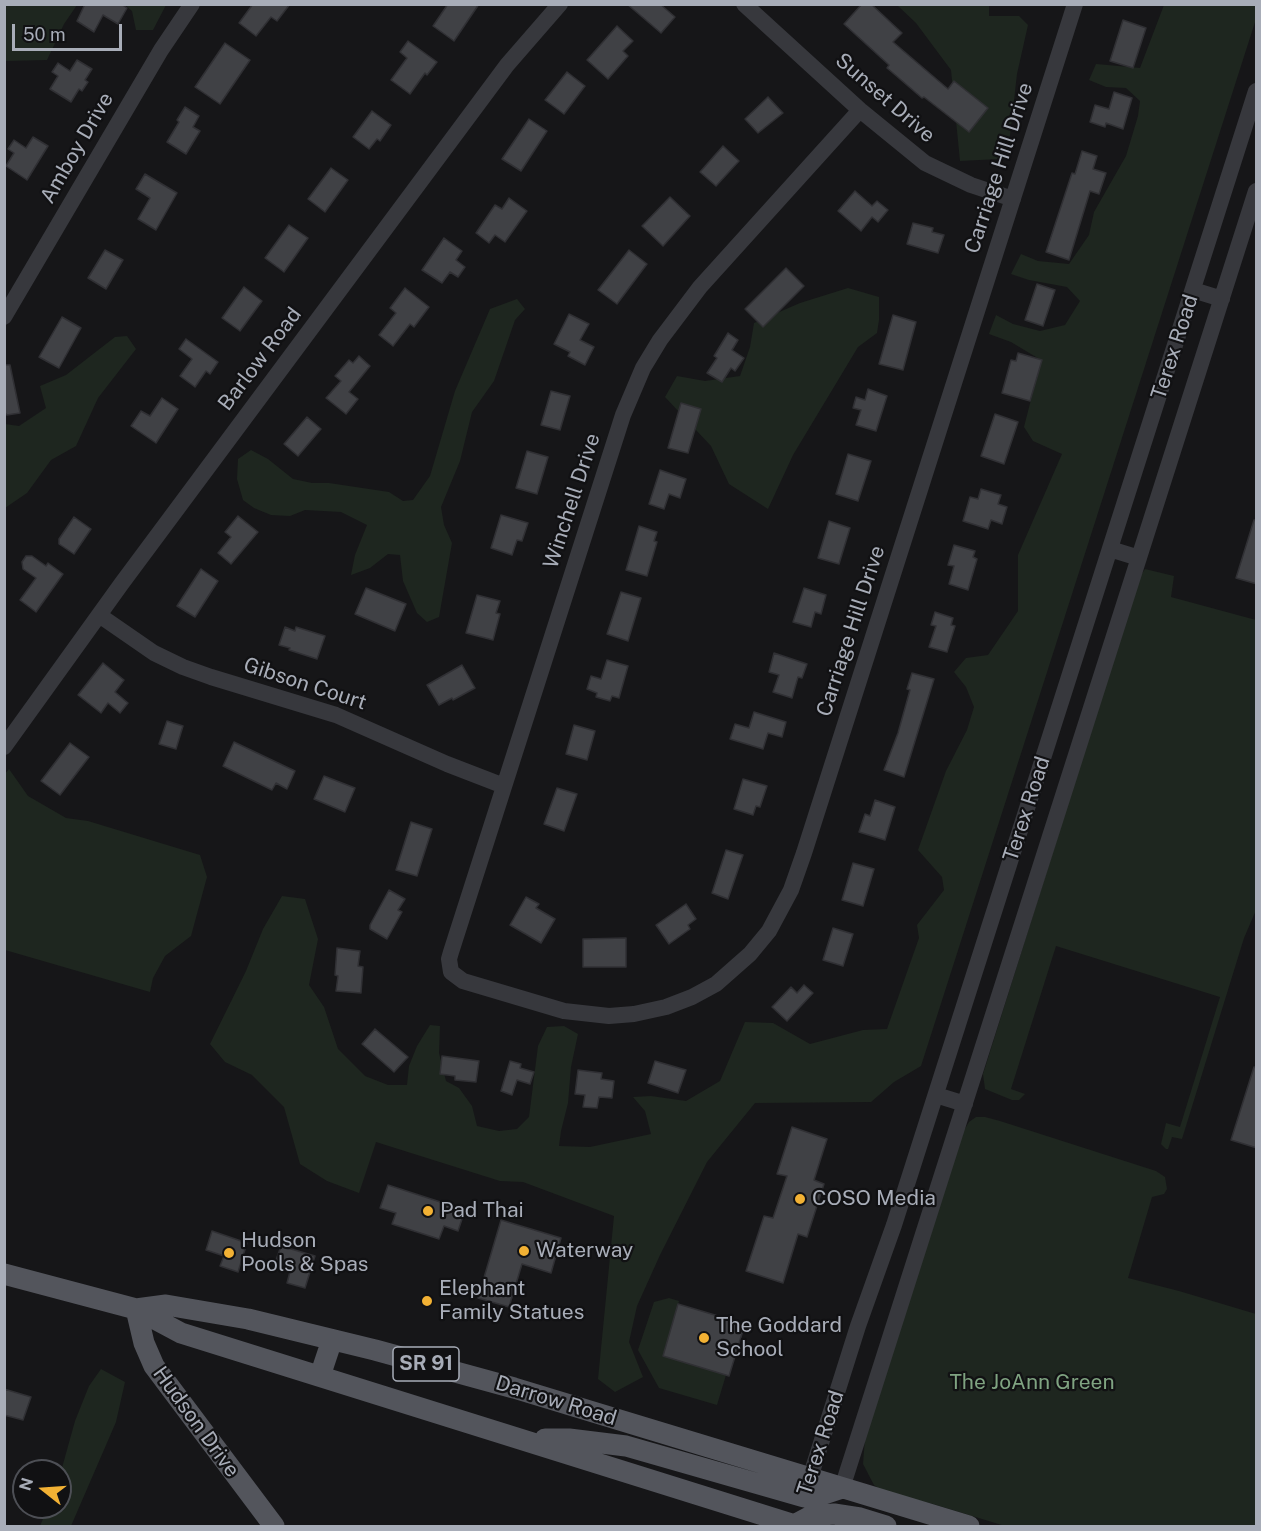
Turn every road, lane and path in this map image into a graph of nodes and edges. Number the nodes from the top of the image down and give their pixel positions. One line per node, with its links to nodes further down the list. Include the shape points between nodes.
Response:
1 (192, 4): 11 (street, Amboy Drive)
2 (560, 4): 14 (street, Barlow Road, via 507,65)
3 (744, 4): 6 (street, Sunset Drive)
4 (1075, 4): 8 (street, Carriage Hill Drive)
5 (1257, 91): 9 (street, Terex Road)
6 (860, 110): 8 (street, Sunset Drive, via 925,163); 16 (street, Winchell Drive, via 700,287 644,368 623,415)
7 (1257, 191): 10 (street, Terex Road)
8 (1013, 199): 17 (street, Carriage Hill Drive, via 804,853 791,890 769,931 716,984 666,1007 634,1014 590,1015 554,1009 463,981)
9 (1193, 290): 10 (street); 12 (street, Terex Road)
10 (1222, 299): 13 (street, Terex Road)
11 (4, 317)
12 (1110, 549): 13 (street); 18 (street, Terex Road)
13 (1139, 558): 19 (street, Terex Road)
14 (99, 615): 15 (street, Barlow Road); 16 (street, Gibson Court, via 154,653 183,667 336,715)
15 (4, 747)
16 (504, 786): 17 (street, Winchell Drive, via 451,952)
17 (451, 972)
18 (936, 1095): 19 (street); 27 (street, Terex Road)
19 (965, 1104): 28 (street, Terex Road)
20 (4, 1274): 21 (main road, Darrow Road / SR 91)
21 (136, 1309): 22 (main road, Darrow Road / SR 91, via 166,1305 248,1319); 23 (main road, Darrow Road / SR 91, via 181,1333); 31 (main road, Hudson Drive, via 154,1366)
22 (332, 1340): 23 (main road); 24 (main road, Darrow Road / SR 91)
23 (320, 1376): 26 (main road, Darrow Road / SR 91)
24 (578, 1408): 25 (main road); 27 (main road, Darrow Road / SR 91)
25 (569, 1439): 26 (main road); 27 (main road, via 626,1446)
26 (524, 1440): 30 (main road, Darrow Road / SR 91)
27 (807, 1487): 28 (main road, Darrow Road / SR 91); 30 (main road, Terex Road)
28 (842, 1488): 29 (main road, Terex Road); 33 (main road, Darrow Road / SR 91)
29 (832, 1520): 30 (main road, via 811,1516); 32 (main road, via 860,1518)
30 (795, 1526)
31 (274, 1527)
32 (886, 1527)
33 (969, 1527)

